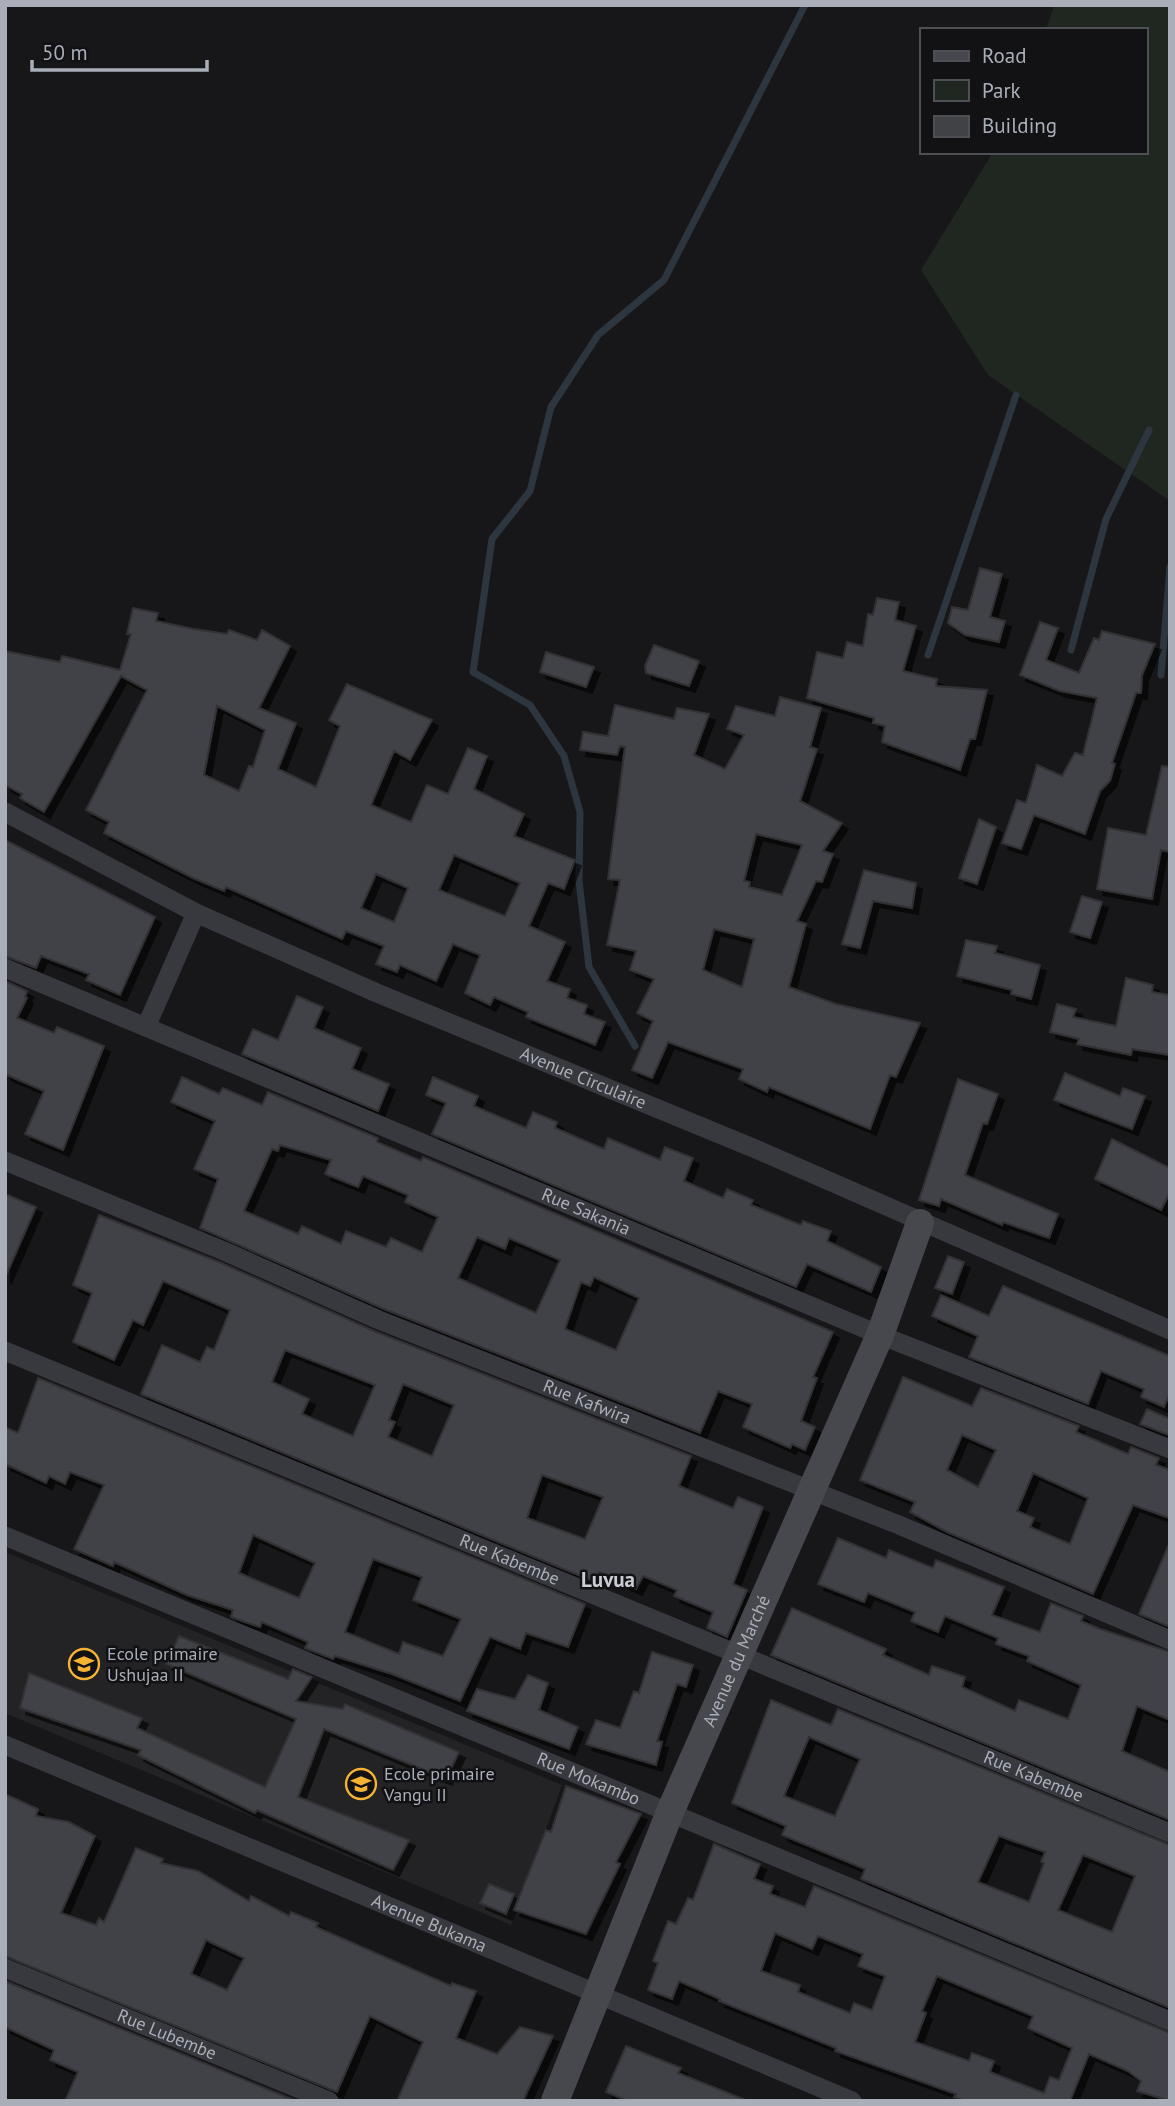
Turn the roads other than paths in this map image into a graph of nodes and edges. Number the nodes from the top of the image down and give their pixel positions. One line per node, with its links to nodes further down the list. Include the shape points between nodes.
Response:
1 (5, 812): 2 (street, Avenue Circulaire)
2 (196, 913): 4 (street); 6 (street, Avenue Circulaire)
3 (5, 968): 4 (street, Rue Sakania)
4 (146, 1027): 8 (street, Rue Sakania)
5 (5, 1161): 11 (street, Rue Kafwira, via 379,1320)
6 (920, 1223): 7 (street, Avenue Circulaire); 8 (street, Avenue du Marché)
7 (1170, 1331)
8 (880, 1335): 10 (street, Rue Sakania); 11 (street, Avenue du Marché)
9 (7, 1357): 14 (street, Rue Kabembe)
10 (1170, 1449)
11 (811, 1491): 13 (street, Rue Kafwira); 14 (street, Avenue du Marché)
12 (5, 1536): 16 (street, Rue Mokambo)
13 (1170, 1640)
14 (739, 1655): 16 (street, Avenue du Marché); 17 (street, Rue Kabembe)
15 (5, 1745): 19 (street, Avenue Bukama)
16 (670, 1812): 19 (street, Avenue du Marché); 20 (street, Rue Mokambo)
17 (1170, 1833)
18 (5, 1968): 21 (street, Rue Lubembe)
19 (598, 1996): 22 (street, Avenue du Marché); 23 (street, Avenue Bukama)
20 (1170, 2021)
21 (329, 2101)
22 (555, 2101)
23 (852, 2101)

